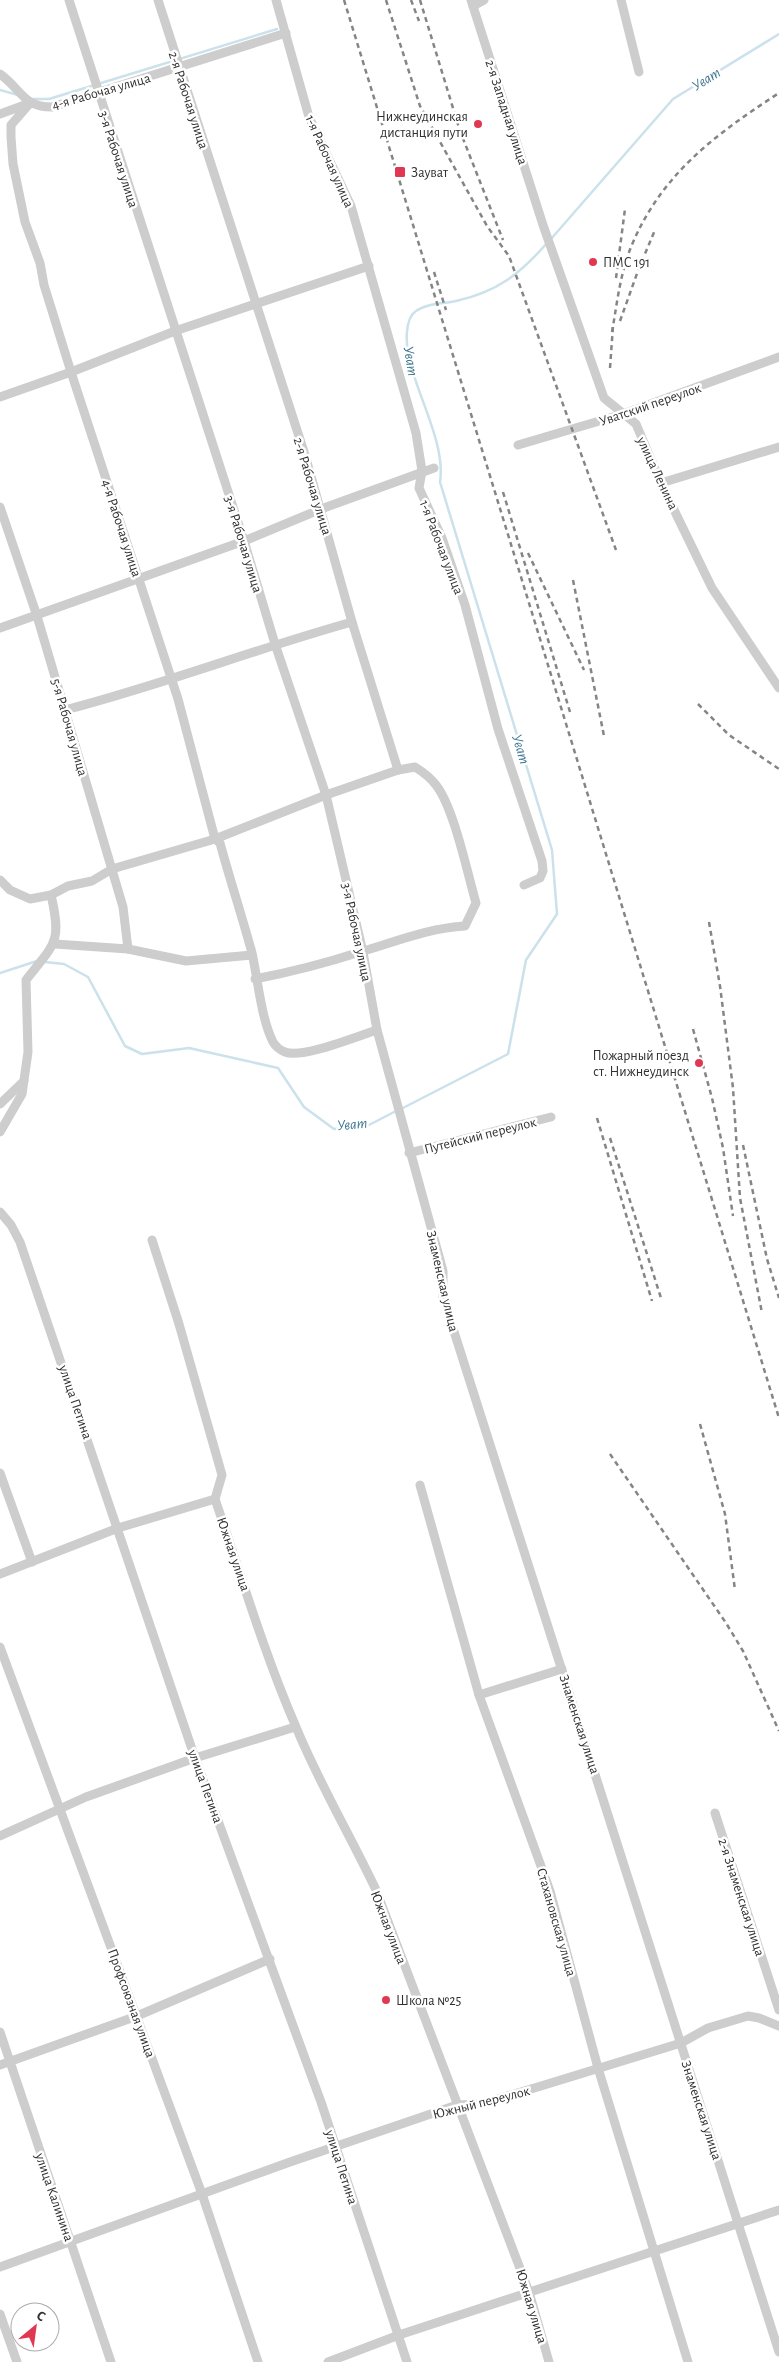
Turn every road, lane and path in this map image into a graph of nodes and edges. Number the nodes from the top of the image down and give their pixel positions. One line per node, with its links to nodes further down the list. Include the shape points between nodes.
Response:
1 (69, 0): 11 (street, 3-я Рабочая улица)
2 (158, 0): 8 (street, 2-я Рабочая улица)
3 (276, 0): 7 (street, 1-я Рабочая улица)
4 (484, 0): 6 (street)
5 (621, 0): 9 (street)
6 (472, 3): 14 (street, 2-я Западная улица)
7 (286, 33): 8 (street, 4-я Рабочая улица); 15 (street, 1-я Рабочая улица, via 309,117 351,206)
8 (178, 67): 11 (street, 4-я Рабочая улица); 16 (street, 2-я Рабочая улица)
9 (639, 72)
10 (0, 74): 12 (street)
11 (98, 92): 12 (street, 4-я Рабочая улица, via 52,107); 17 (street, 3-я Рабочая улица)
12 (30, 103): 13 (street); 19 (street, 4-я Рабочая улица, via 12,125 13,164 25,222 40,262)
13 (0, 114)
14 (554, 255): 21 (street, улица Ленина, via 604,398)
15 (369, 266): 16 (street); 25 (street, 1-я Рабочая улица, via 416,433)
16 (256, 304): 17 (street); 28 (street, 2-я Рабочая улица)
17 (176, 330): 19 (street); 29 (street, 3-я Рабочая улица)
18 (779, 357): 21 (street, Уватский переулок)
19 (71, 372): 20 (street); 30 (street, 4-я Рабочая улица)
20 (0, 396)
21 (623, 414): 22 (street, Уватский переулок); 26 (street, улица Ленина, via 636,424)
22 (518, 445)
23 (779, 447): 26 (street)
24 (434, 468): 25 (street)
25 (422, 471): 28 (street); 43 (street, 1-я Рабочая улица, via 419,488 442,538 465,605 498,729 542,860 540,878)
26 (661, 483): 36 (street, улица Ленина, via 712,588)
27 (0, 507): 31 (street, 5-я Рабочая улица)
28 (321, 509): 29 (street); 32 (street, 2-я Рабочая улица)
29 (244, 541): 30 (street); 34 (street, 3-я Рабочая улица)
30 (138, 578): 31 (street); 35 (street, 4-я Рабочая улица)
31 (37, 616): 33 (street); 37 (street, 5-я Рабочая улица)
32 (352, 622): 34 (street); 38 (street, 2-я Рабочая улица)
33 (0, 628)
34 (275, 644): 35 (street); 39 (street, 3-я Рабочая улица)
35 (172, 679): 37 (street); 40 (street, 4-я Рабочая улица)
36 (779, 688)
37 (65, 710): 41 (street, 5-я Рабочая улица)
38 (398, 770): 39 (street); 47 (street, via 415,767 430,777 448,805 476,903 465,926 393,940)
39 (326, 794): 40 (street); 47 (street, 3-я Рабочая улица)
40 (215, 839): 41 (street); 48 (street, 4-я Рабочая улица, via 220,843)
41 (112, 869): 44 (street, via 92,881 68,886); 46 (street, 5-я Рабочая улица, via 123,907)
42 (0, 880): 44 (street, via 10,890 30,899)
43 (524, 885)
44 (52, 895): 45 (street, via 58,923)
45 (55, 944): 46 (street); 51 (street, via 26,980 28,1052)
46 (128, 949): 48 (street, via 186,961)
47 (363, 952): 49 (street); 50 (street, 3-я Рабочая улица)
48 (252, 955): 49 (street, 4-я Рабочая улица)
49 (256, 979): 50 (street, 4-я Рабочая улица, via 274,1043 286,1053 298,1054)
50 (376, 1030): 52 (street, 3-я Рабочая улица)
51 (24, 1081): 53 (street); 55 (street, via 22,1094)
52 (395, 1094): 56 (street, Знаменская улица)
53 (0, 1104)
54 (551, 1117): 56 (street, Путейский переулок)
55 (0, 1132)
56 (409, 1153): 66 (street, Знаменская улица, via 443,1271 444,1297)
57 (0, 1212): 62 (street, улица Петина, via 20,1242)
58 (152, 1240): 61 (street, via 222,1475)
59 (0, 1473): 63 (street)
60 (420, 1485): 67 (street, Стахановская улица)
61 (215, 1499): 62 (street); 68 (street, Южная улица)
62 (118, 1528): 63 (street); 69 (street, улица Петина)
63 (32, 1562): 64 (street)
64 (0, 1574)
65 (0, 1647): 70 (street, Профсоюзная улица)
66 (562, 1669): 67 (street); 78 (street, Знаменская улица)
67 (479, 1695): 81 (street, Стахановская улица, via 550,1891)
68 (296, 1727): 69 (street); 82 (street, Южная улица, via 326,1794 353,1840 376,1890)
69 (195, 1758): 70 (street); 73 (street, улица Петина)
70 (60, 1809): 72 (street); 75 (street, Профсоюзная улица)
71 (715, 1813): 74 (street, 2-я Знаменская улица)
72 (0, 1836)
73 (270, 1959): 75 (street); 83 (street, улица Петина)
74 (779, 2010)
75 (137, 2016): 79 (street); 84 (street, Профсоюзная улица)
76 (779, 2026): 78 (street, Южный переулок, via 748,2016 708,2028)
77 (0, 2032): 79 (street, улица Калинина)
78 (680, 2043): 81 (street, Южный переулок); 86 (street, Знаменская улица)
79 (9, 2062): 80 (street); 87 (street, улица Калинина)
80 (0, 2065)
81 (598, 2068): 82 (street, Южный переулок, via 481,2104); 88 (street, Стахановская улица)
82 (457, 2106): 83 (street, Южный переулок); 90 (street, Южная улица)
83 (336, 2147): 84 (street, Южный переулок); 92 (street, улица Петина)
84 (202, 2194): 87 (street, Южный переулок); 96 (street, Профсоюзная улица)
85 (779, 2210): 86 (street)
86 (739, 2224): 88 (street); 93 (street, Знаменская улица)
87 (70, 2242): 89 (street, Южный переулок); 95 (street, улица Калинина)
88 (654, 2250): 90 (street); 100 (street, Стахановская улица)
89 (0, 2267)
90 (528, 2292): 92 (street); 99 (street, Южная улица)
91 (0, 2314): 94 (street)
92 (399, 2335): 97 (street); 98 (street, улица Петина)
93 (779, 2352)
94 (17, 2362)
95 (111, 2362)
96 (258, 2362)
97 (328, 2362)
98 (407, 2362)
99 (550, 2362)
100 (688, 2362)

